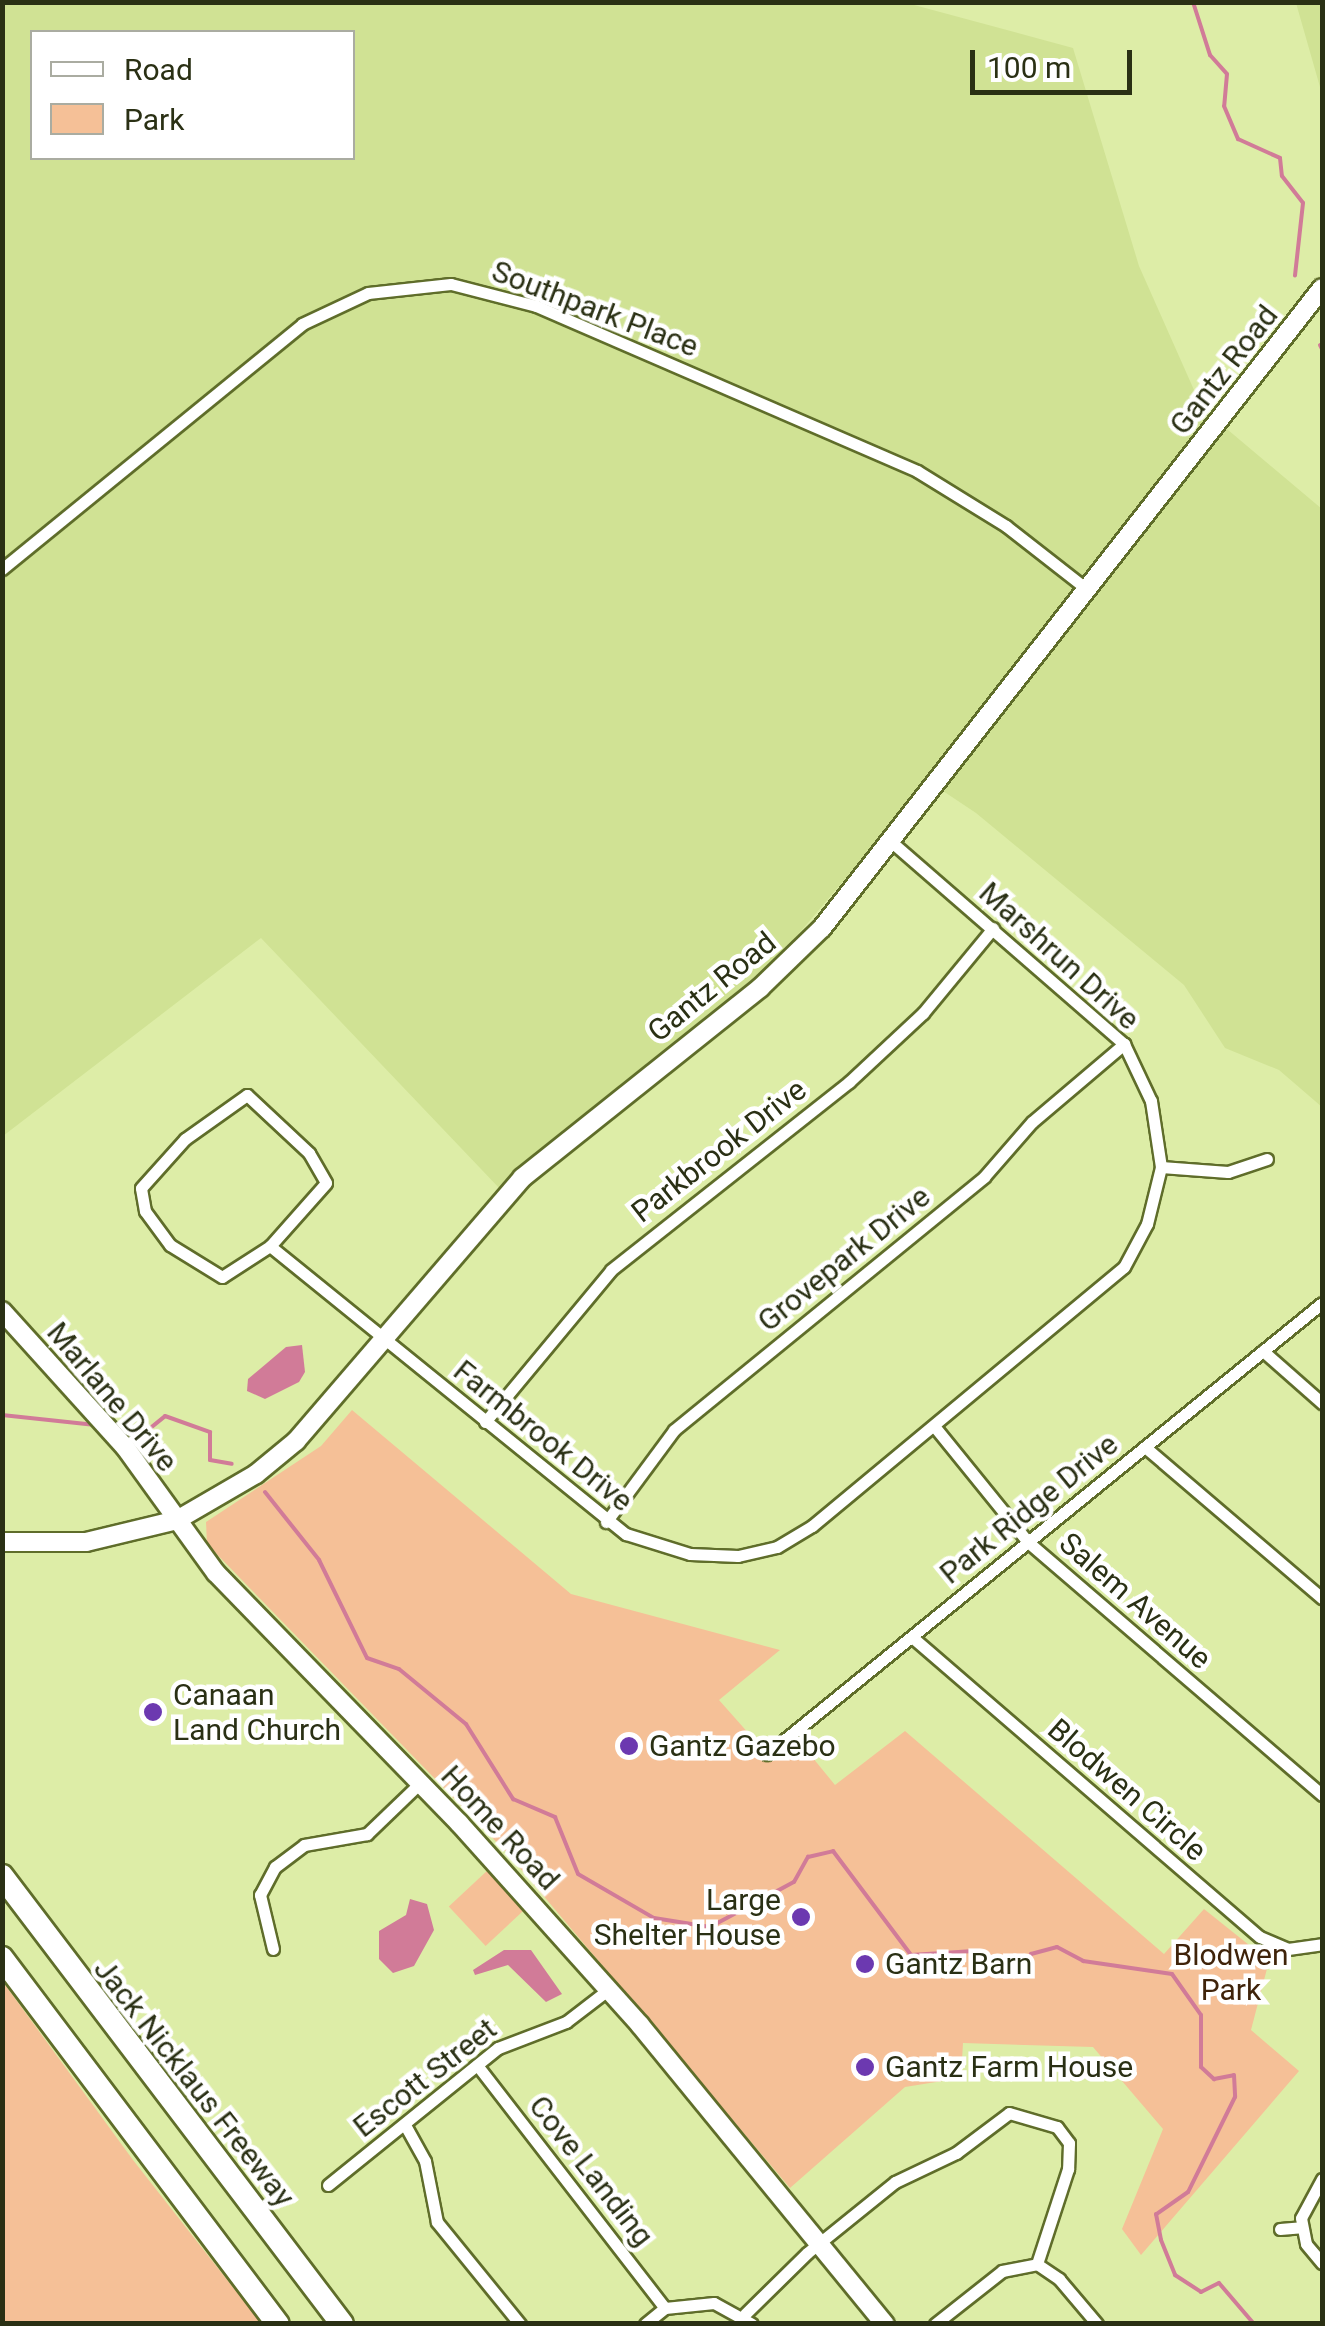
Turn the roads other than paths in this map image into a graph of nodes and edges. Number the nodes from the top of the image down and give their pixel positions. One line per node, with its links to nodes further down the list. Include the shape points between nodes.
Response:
1 (1322, 288): 3 (main road, Gantz Road)
2 (2, 569): 3 (street, Southpark Place, via 302,324 368,293 450,284 536,306 917,471 1006,526)
3 (1088, 590): 4 (main road, Gantz Road)
4 (892, 842): 5 (street, Marshrun Drive); 12 (main road, Gantz Road, via 786,964 522,1178)
5 (993, 928): 6 (street, Marshrun Drive); 16 (street, Parkbrook Drive, via 924,1013 849,1082 610,1270)
6 (1124, 1044): 8 (street, Marshrun Drive, via 1151,1101); 20 (street, Grovepark Drive, via 1032,1122 984,1178 674,1430)
7 (1267, 1158): 8 (street, via 1228,1172)
8 (1161, 1167): 15 (street, Marshrun Drive, via 1146,1224 1124,1266)
9 (270, 1246): 9 (street, via 222,1278 170,1246 145,1211 142,1188 185,1139 247,1095 319,1165 326,1183); 12 (street, Farmbrook Drive)
10 (1322, 1302): 13 (street, Park Ridge Drive)
11 (2, 1312): 19 (main road, Marlane Drive, via 107,1428)
12 (383, 1339): 16 (street, Farmbrook Drive); 19 (main road, Gantz Road, via 276,1459)
13 (1262, 1351): 14 (street); 18 (street, Park Ridge Drive)
14 (1322, 1403)
15 (959, 1406): 17 (street, Farmbrook Drive)
16 (484, 1422): 20 (street, Farmbrook Drive)
17 (934, 1426): 20 (street, Farmbrook Drive, via 777,1547 738,1556 690,1554); 22 (street, Salem Avenue)
18 (1145, 1446): 22 (street, Park Ridge Drive); 23 (street)
19 (177, 1520): 21 (main road, Gantz Road, via 86,1542); 26 (main road, Home Road, via 249,1609)
20 (606, 1522)
21 (2, 1542)
22 (1028, 1542): 24 (street, Park Ridge Drive); 27 (street, Salem Avenue)
23 (1322, 1598)
24 (912, 1638): 25 (street, Park Ridge Drive); 29 (street, Blodwen Circle, via 1260,1937 1288,1949)
25 (768, 1754)
26 (420, 1783): 30 (street, via 367,1834 304,1845 275,1867 260,1895); 32 (main road, Home Road)
27 (1322, 1795)
28 (2, 1876): 45 (highway, Jack Nicklaus Freeway)
29 (1322, 1944)
30 (274, 1949)
31 (2, 1958): 44 (highway)
32 (609, 1989): 33 (street, Escott Street, via 566,2022 517,2036); 39 (main road, Home Road)
33 (477, 2065): 34 (street, Escott Street); 42 (street, Cove Landing)
34 (405, 2124): 36 (street, Escott Street); 46 (street, via 424,2160 437,2222)
35 (1322, 2178): 37 (street, via 1303,2207)
36 (328, 2185)
37 (1301, 2227): 38 (street); 40 (street)
38 (1280, 2230)
39 (819, 2242): 41 (street, via 916,2168 956,2153 996,2118 1023,2114 1057,2128 1071,2156); 43 (street); 48 (main road, Home Road)
40 (1322, 2263)
41 (1036, 2264): 49 (street, via 1002,2271); 50 (street, via 1059,2279)
42 (665, 2308): 43 (street, via 714,2303); 47 (street)
43 (748, 2319)
44 (278, 2324)
45 (342, 2324)
46 (520, 2324)
47 (646, 2324)
48 (885, 2324)
49 (935, 2324)
50 (1096, 2324)

